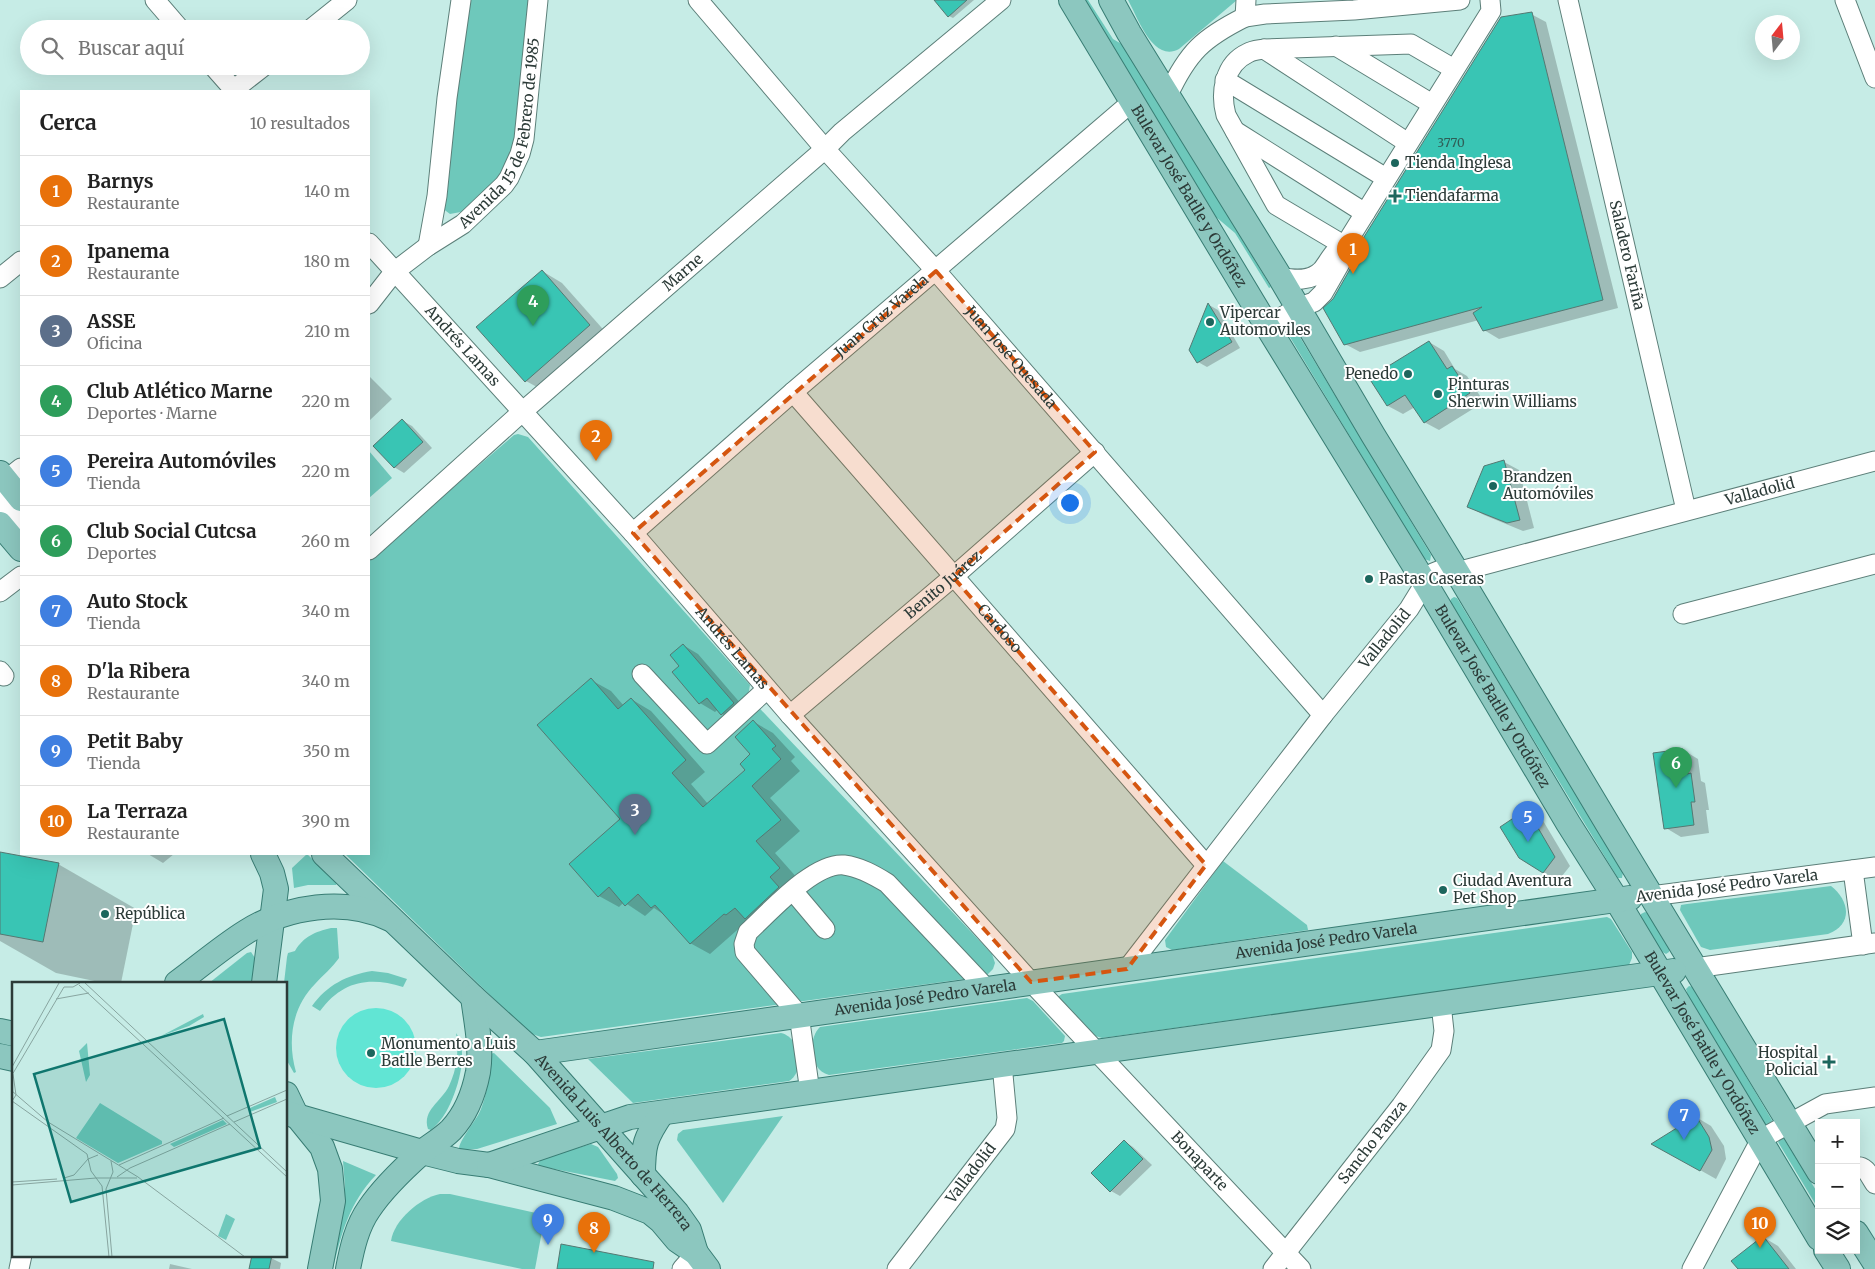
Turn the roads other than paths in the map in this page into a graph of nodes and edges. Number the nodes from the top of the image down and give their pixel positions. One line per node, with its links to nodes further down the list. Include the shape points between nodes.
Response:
1 (155, 0): 14 (street)
2 (347, 0): 15 (street)
3 (461, 0): 34 (street, Avenida 15 de Febrero de 1985, via 438,196)
4 (538, 0): 34 (street, Avenida 15 de Febrero de 1985, via 520,154 504,184 463,224)
5 (698, 0): 30 (street, Juan José Quesada)
6 (1001, 0): 30 (street, Marne)
7 (1071, 0): 26 (main road, Bulevar José Batlle y Ordóñez)
8 (1111, 0): 25 (main road)
9 (1460, 0): 13 (street, via 1265,14)
10 (1490, 0): 18 (street, via 1491,11)
11 (1568, 0): 50 (street, Saladero Fariña)
12 (1845, 0): 21 (street)
13 (1246, 9): 25 (street, via 1195,50)
14 (172, 20)
15 (322, 20)
16 (1336, 46): 17 (street); 18 (street, via 1411,44); 27 (street)
17 (1264, 49): 22 (street, via 1247,53 1233,65); 29 (street)
18 (1454, 69): 27 (street)
19 (221, 75): 23 (street)
20 (253, 75): 24 (street)
21 (1875, 78)
22 (1225, 80): 28 (street, via 1222,101); 31 (street)
23 (233, 90)
24 (235, 90)
25 (1168, 95): 39 (main road)
26 (1133, 102): 37 (street, Juan Cruz Varela); 43 (main road, Bulevar José Batlle y Ordóñez)
27 (1432, 104): 29 (street)
28 (1232, 129): 32 (street); 35 (street, via 1276,205)
29 (1408, 143): 31 (street)
30 (825, 149): 37 (street, Juan José Quesada); 45 (street, Marne)
31 (1386, 178): 32 (street)
32 (1365, 213): 35 (street)
33 (370, 244): 38 (street, Andrés Lamas)
34 (428, 246): 38 (street, Avenida 15 de Febrero de 1985)
35 (1344, 248): 39 (street, via 1335,251 1320,272 1310,278); 42 (street, via 1343,258 1323,293 1314,302)
36 (20, 262): 40 (street)
37 (936, 271): 44 (street, Juan Cruz Varela); 46 (street, Juan José Quesada)
38 (394, 272): 41 (street, Avenida 15 de Febrero de 1985); 45 (street, Andrés Lamas)
39 (1280, 277): 42 (main road)
40 (0, 278)
41 (370, 303)
42 (1297, 308): 43 (street); 57 (main road)
43 (1267, 326): 60 (main road, Bulevar José Batlle y Ordóñez)
44 (793, 392): 53 (street, Juan Cruz Varela); 59 (street, Cardoso)
45 (522, 412): 53 (street, Andrés Lamas); 55 (street, Marne)
46 (1095, 452): 59 (street, Benito Juárez); 66 (street, Juan José Quesada)
47 (1875, 461): 50 (street, Valladolid)
48 (7, 480): 49 (main road); 51 (street)
49 (20, 498)
50 (1686, 510): 57 (street, Valladolid)
51 (20, 521)
52 (0, 524): 54 (main road)
53 (633, 533): 64 (street, Andrés Lamas)
54 (20, 548)
55 (370, 549)
56 (1875, 564): 62 (street)
57 (1457, 572): 60 (street, Valladolid, via 1443,569 1433,573); 73 (main road)
58 (20, 577): 61 (street)
59 (953, 577): 65 (street, Benito Juárez); 69 (street, Cardoso)
60 (1425, 583): 66 (street, Valladolid, via 1409,609); 74 (main road, Bulevar José Batlle y Ordóñez)
61 (0, 592)
62 (1683, 614)
63 (642, 674): 64 (street, via 707,744)
64 (767, 689): 65 (street, Andrés Lamas)
65 (790, 715): 84 (street, Andrés Lamas)
66 (1323, 715): 69 (street, Valladolid)
67 (263, 855): 75 (main road, via 276,889)
68 (325, 855): 76 (main road, Avenida Luis Alberto de Herrera)
69 (1206, 866): 80 (street, Valladolid)
70 (1875, 867): 71 (street, Avenida José Pedro Varela)
71 (1853, 870): 73 (street, Avenida José Pedro Varela); 78 (street)
72 (793, 891): 77 (street); 85 (street, via 823,868 843,865 870,873 887,883); 88 (street, via 748,932 744,944 745,952)
73 (1651, 896): 74 (main road, Avenida José Pedro Varela); 79 (main road)
74 (1616, 899): 80 (main road, Avenida José Pedro Varela); 81 (main road, Bulevar José Batlle y Ordóñez)
75 (273, 919): 76 (main road, via 301,909 336,907 375,912); 82 (main road, via 247,931); 83 (main road)
76 (399, 926): 86 (main road, Avenida Luis Alberto de Herrera)
77 (825, 929)
78 (1869, 944): 79 (street)
79 (1695, 968): 81 (main road); 96 (main road)
80 (1127, 969): 84 (main road, Avenida José Pedro Varela)
81 (1660, 973): 87 (main road); 98 (main road, Bulevar José Batlle y Ordóñez)
82 (178, 982)
83 (264, 982)
84 (1031, 982): 85 (main road, Avenida José Pedro Varela); 90 (street, Andrés Lamas)
85 (986, 989): 88 (main road, Avenida José Pedro Varela)
86 (473, 996): 89 (main road, Avenida Luis Alberto de Herrera); 99 (main road, via 479,1058 472,1097 450,1130)
87 (1441, 1004): 90 (main road); 106 (street, Sancho Panza, via 1444,1030 1441,1050)
88 (799, 1015): 89 (main road, Avenida José Pedro Varela); 92 (street)
89 (535, 1053): 97 (main road, Avenida Luis Alberto de Herrera)
90 (1097, 1053): 91 (main road); 106 (street, Bonaparte)
91 (1002, 1064): 92 (main road); 113 (street, Valladolid, via 1007,1118 1005,1129)
92 (810, 1092): 95 (main road)
93 (1875, 1097): 96 (street, via 1825,1104)
94 (290, 1107): 99 (main road, Avenida Luis Alberto de Herrera); 111 (main road, via 322,1147 330,1169 332,1201)
95 (662, 1113): 97 (main road, via 630,1117); 103 (main road, via 648,1133)
96 (1788, 1123): 98 (street); 101 (main road)
97 (600, 1126): 100 (main road); 103 (main road, Avenida Luis Alberto de Herrera)
98 (1761, 1139): 105 (main road, Bulevar José Batlle y Ordóñez); 116 (street)
99 (422, 1152): 100 (main road, Avenida Luis Alberto de Herrera); 112 (main road, via 390,1182 369,1209 356,1236)
100 (489, 1165): 109 (main road, Avenida Luis Alberto de Herrera, via 614,1198 650,1212)
101 (1815, 1166)
102 (1860, 1166): 104 (street, via 1866,1169)
103 (643, 1175): 109 (main road, Avenida Luis Alberto de Herrera, via 689,1230)
104 (1875, 1184)
105 (1815, 1231)
106 (1286, 1252): 114 (street, Sancho Panza); 115 (street, Bonaparte)
107 (1829, 1254): 117 (main road)
108 (22, 1256): 110 (street)
109 (696, 1264)
110 (19, 1269)
111 (320, 1269)
112 (348, 1269)
113 (897, 1269)
114 (1273, 1269)
115 (1301, 1269)
116 (1692, 1269)
117 (1838, 1269)

